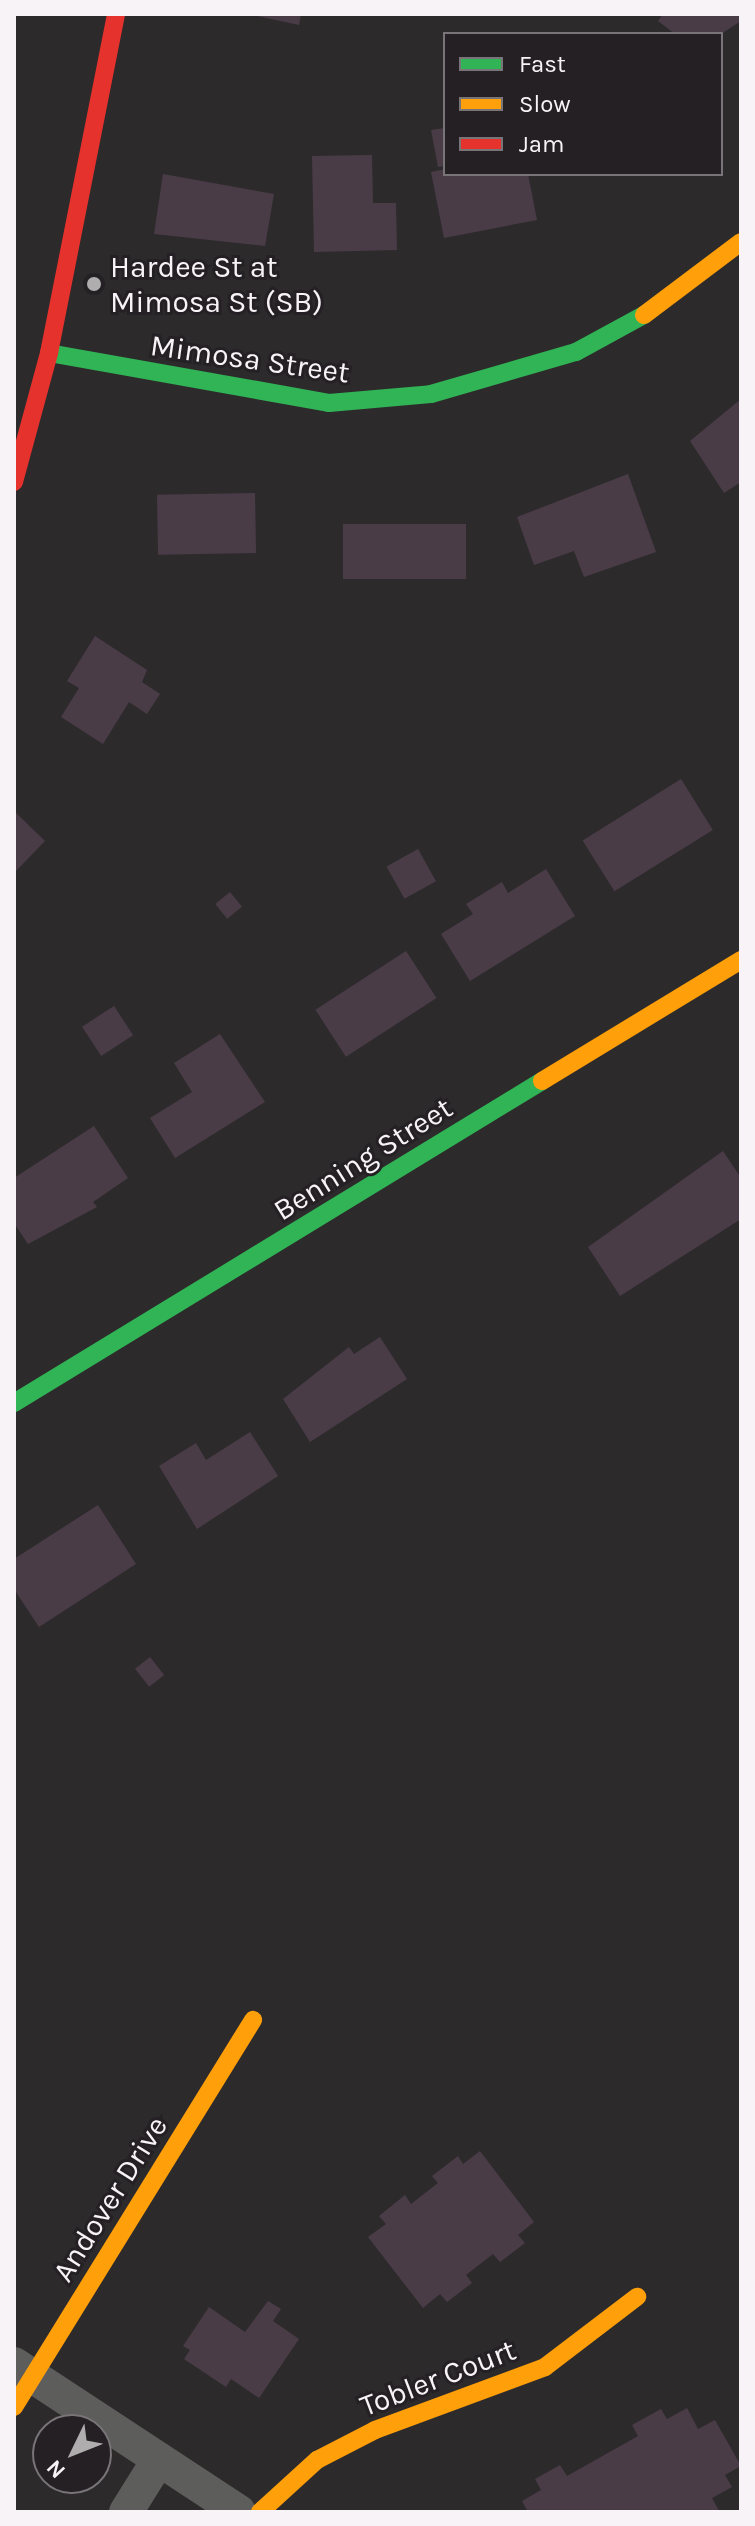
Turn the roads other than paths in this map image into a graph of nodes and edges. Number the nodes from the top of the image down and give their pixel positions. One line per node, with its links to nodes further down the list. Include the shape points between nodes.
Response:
1 (116, 14): 3 (street)
2 (741, 242): 3 (street, Mimosa Street, via 673,299 576,352 431,394 329,403)
3 (49, 353): 4 (street)
4 (14, 482)
5 (741, 960): 6 (street, Benning Street)
6 (14, 1403)
7 (253, 2020): 9 (street, Andover Drive)
8 (637, 2297): 14 (street, Tobler Court, via 545,2367 375,2430 317,2460)
9 (24, 2370): 10 (street, Andover Drive); 11 (street)
10 (14, 2407)
11 (159, 2459): 12 (street); 13 (street)
12 (126, 2512)
13 (239, 2512)
14 (260, 2512)

